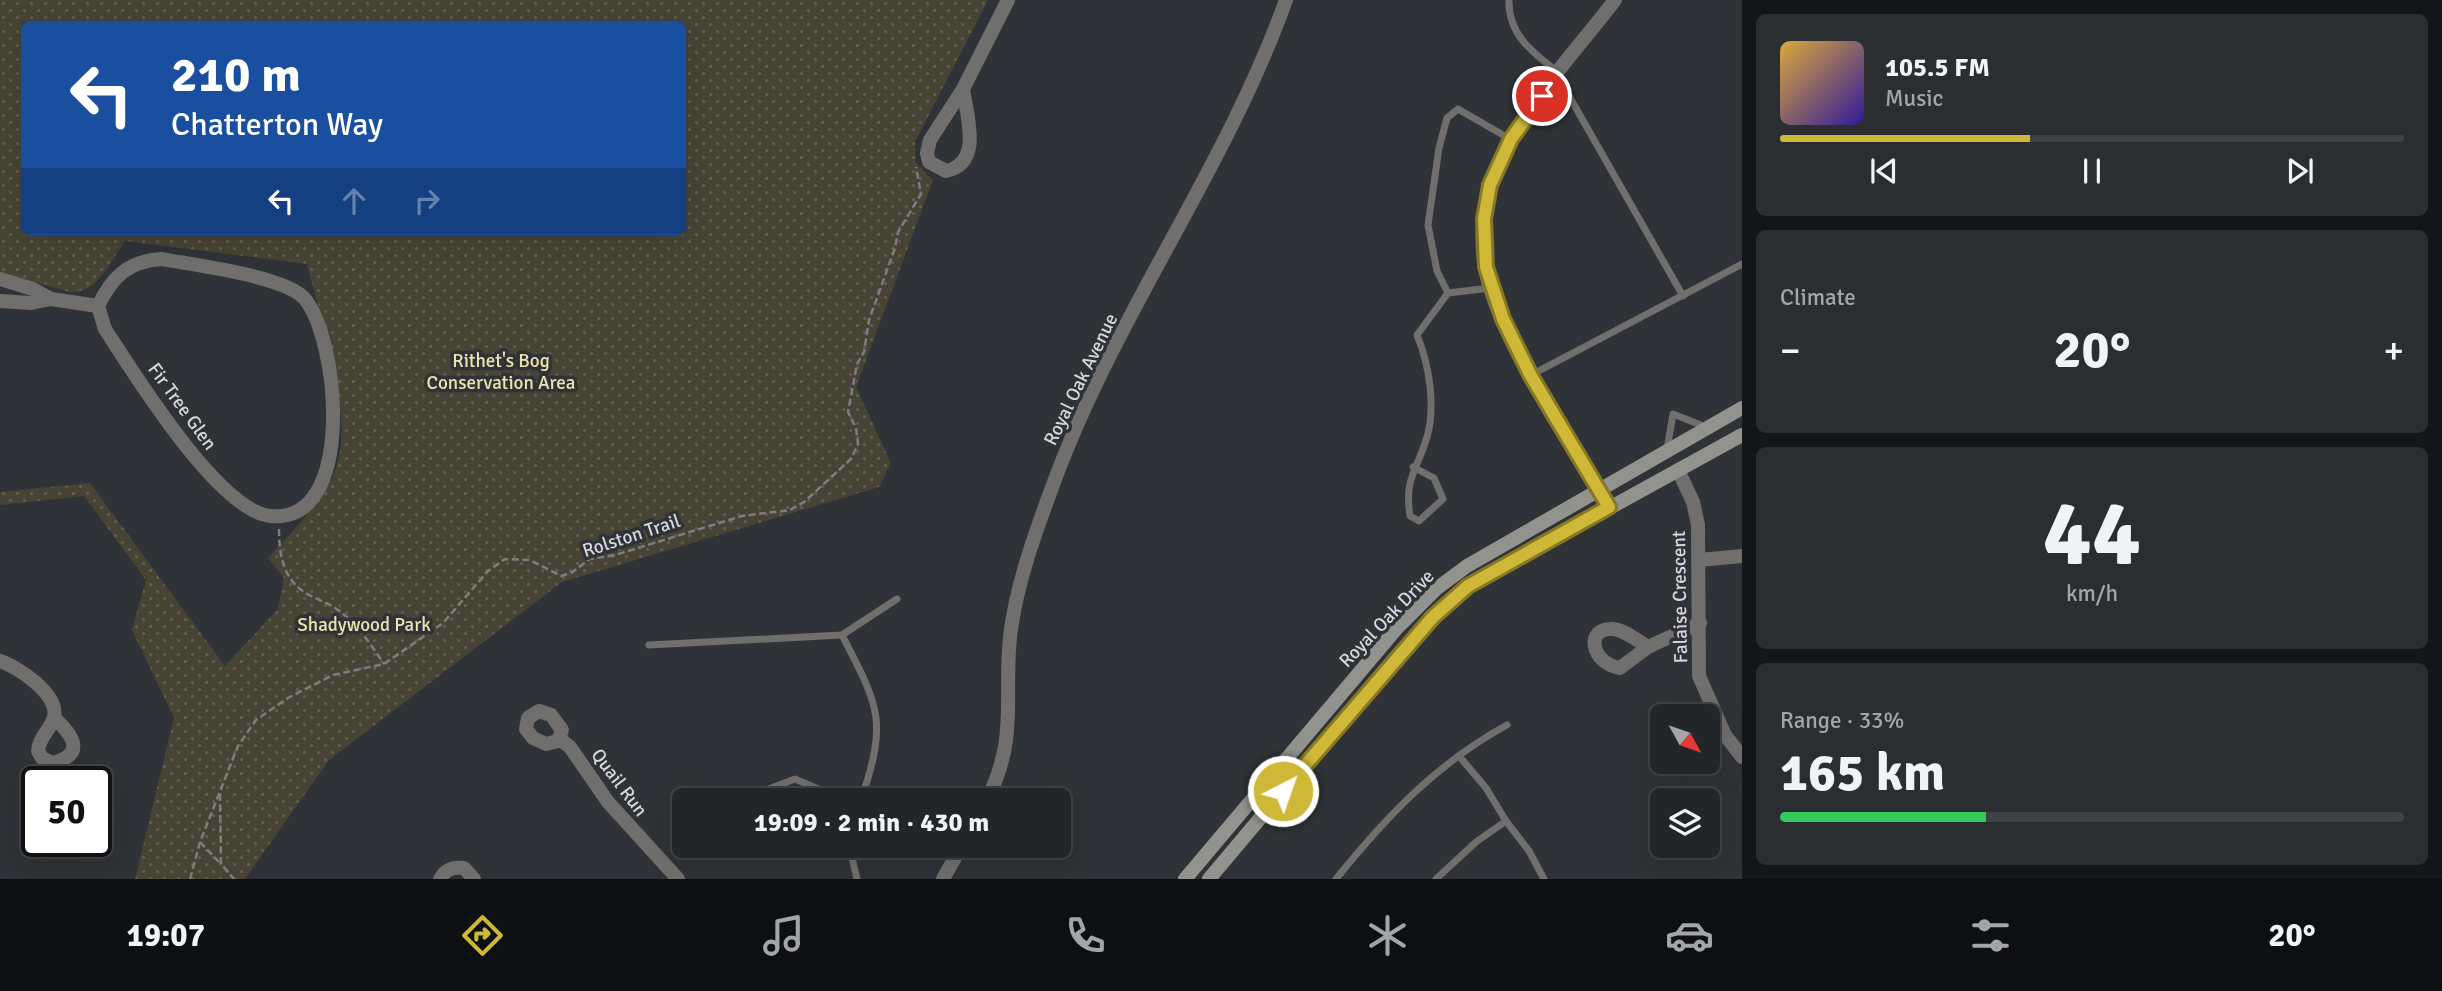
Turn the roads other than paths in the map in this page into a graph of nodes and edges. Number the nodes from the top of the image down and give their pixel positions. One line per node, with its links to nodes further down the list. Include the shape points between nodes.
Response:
1 (1007, 0): 6 (street)
2 (1286, 0): 41 (street, Royal Oak Avenue, via 1252,82 1102,372 1054,481 1014,613 1010,724)
3 (1509, 0): 5 (lane, via 1509,20 1521,41)
4 (1615, 0): 5 (street)
5 (1555, 78): 7 (street); 12 (lane)
6 (963, 89): 6 (street, via 930,139 927,153 934,168 946,172 965,162 970,143)
7 (1511, 139): 10 (street, via 1490,185 1484,219); 11 (lane, via 1458,109 1447,118 1428,225 1437,271)
8 (1742, 264): 12 (lane)
9 (0, 279): 13 (street)
10 (1490, 288): 11 (lane); 16 (street)
11 (1448, 293): 21 (lane, via 1417,335 1425,354 1430,399 1428,434)
12 (1683, 296): 16 (lane)
13 (51, 299): 14 (street); 15 (street)
14 (0, 301)
15 (98, 306): 15 (street, Fir Tree Glen, via 105,329 189,452 251,509 279,515 310,501 324,478 334,431 328,369 318,330 303,298 272,281 162,259 129,265 106,289)
16 (1531, 376): 23 (street)
17 (1742, 408): 18 (main road, Royal Oak Drive)
18 (1707, 428): 20 (main road, Royal Oak Drive); 20 (lane, via 1673,414)
19 (1742, 435): 22 (main road, Royal Oak Drive)
20 (1667, 450): 23 (main road, Royal Oak Drive)
21 (1413, 467): 21 (lane, via 1406,492 1410,516 1419,521 1443,499 1434,478)
22 (1678, 470): 24 (main road, Royal Oak Drive); 26 (street, Falaise Crescent, via 1696,513)
23 (1598, 489): 24 (street); 50 (main road, Royal Oak Drive, via 1436,589 1397,628)
24 (1609, 507): 51 (main road, Royal Oak Drive, via 1468,586 1433,617)
25 (1742, 556): 26 (street)
26 (1699, 560): 28 (street, Falaise Crescent)
27 (897, 599): 29 (lane)
28 (1700, 622): 31 (street); 37 (street, Falaise Crescent, via 1699,676 1725,735)
29 (842, 635): 30 (lane); 40 (lane, via 872,693 878,724 876,755)
30 (649, 645)
31 (1647, 647)
32 (0, 661): 33 (street, via 33,678 54,706)
33 (54, 718)
34 (1507, 724): 36 (lane)
35 (560, 739): 47 (street, Quail Run, via 608,802)
36 (1459, 756): 42 (lane); 52 (lane, via 1381,823)
37 (1742, 757)
38 (771, 788): 39 (lane, via 795,779)
39 (816, 788)
40 (865, 788)
41 (992, 788)
42 (1506, 821): 53 (lane); 54 (lane, via 1530,851)
43 (852, 858): 48 (lane)
44 (955, 858): 49 (street)
45 (440, 879): 46 (street, via 454,867 464,868)
46 (474, 879)
47 (678, 879)
48 (857, 879)
49 (943, 879)
50 (1185, 879)
51 (1209, 879)
52 (1336, 879)
53 (1436, 879)
54 (1544, 879)

